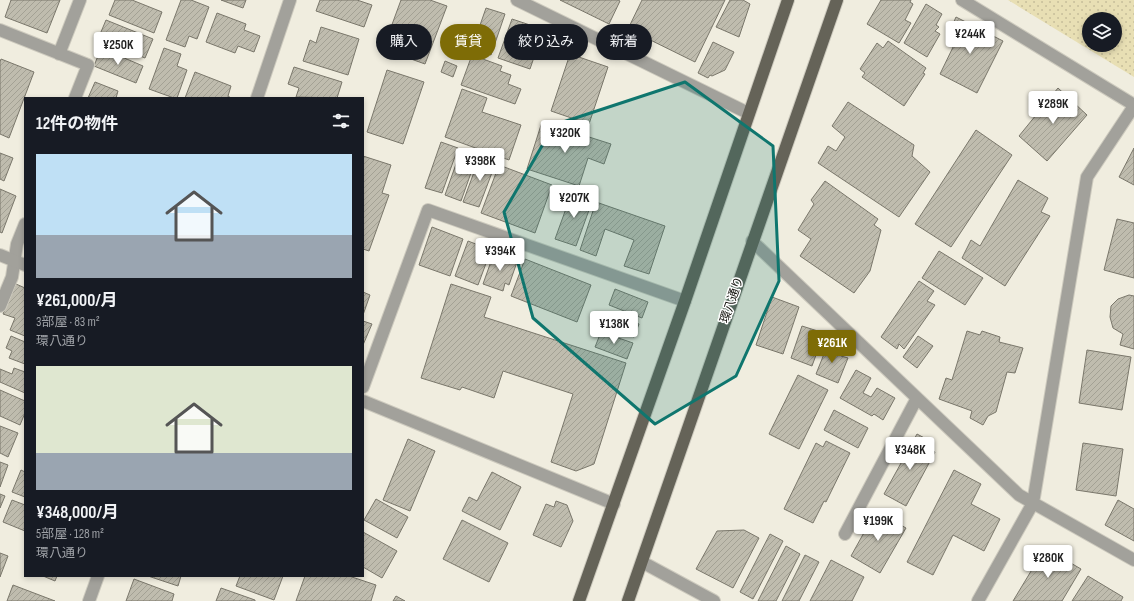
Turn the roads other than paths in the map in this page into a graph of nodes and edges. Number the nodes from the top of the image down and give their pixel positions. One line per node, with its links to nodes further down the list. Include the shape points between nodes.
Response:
1 (80, 0): 8 (street)
2 (290, 0): 10 (street)
3 (516, 0): 12 (street)
4 (788, 0): 12 (main road)
5 (837, 0): 14 (main road, 環八通り)
6 (962, 0): 11 (street)
7 (0, 30): 8 (street)
8 (59, 54): 9 (street, via 88,66)
9 (75, 97)
10 (257, 97)
11 (1134, 106): 22 (street, via 1087,177)
12 (748, 113): 17 (main road)
13 (24, 226): 16 (street, via 17,244)
14 (752, 241): 20 (street); 26 (main road, 環八通り)
15 (0, 255): 16 (street)
16 (20, 263): 18 (street)
17 (685, 301): 19 (street, via 428,210); 23 (main road)
18 (0, 306)
19 (364, 384)
20 (917, 398): 22 (street, via 1018,495); 24 (street)
21 (364, 401): 23 (street)
22 (1033, 503): 25 (street); 32 (street)
23 (614, 504): 29 (main road)
24 (845, 534)
25 (1134, 560)
26 (642, 562): 30 (main road, 環八通り); 31 (street)
27 (98, 577): 28 (street)
28 (89, 601)
29 (580, 601)
30 (628, 601)
31 (714, 601)
32 (978, 601)

